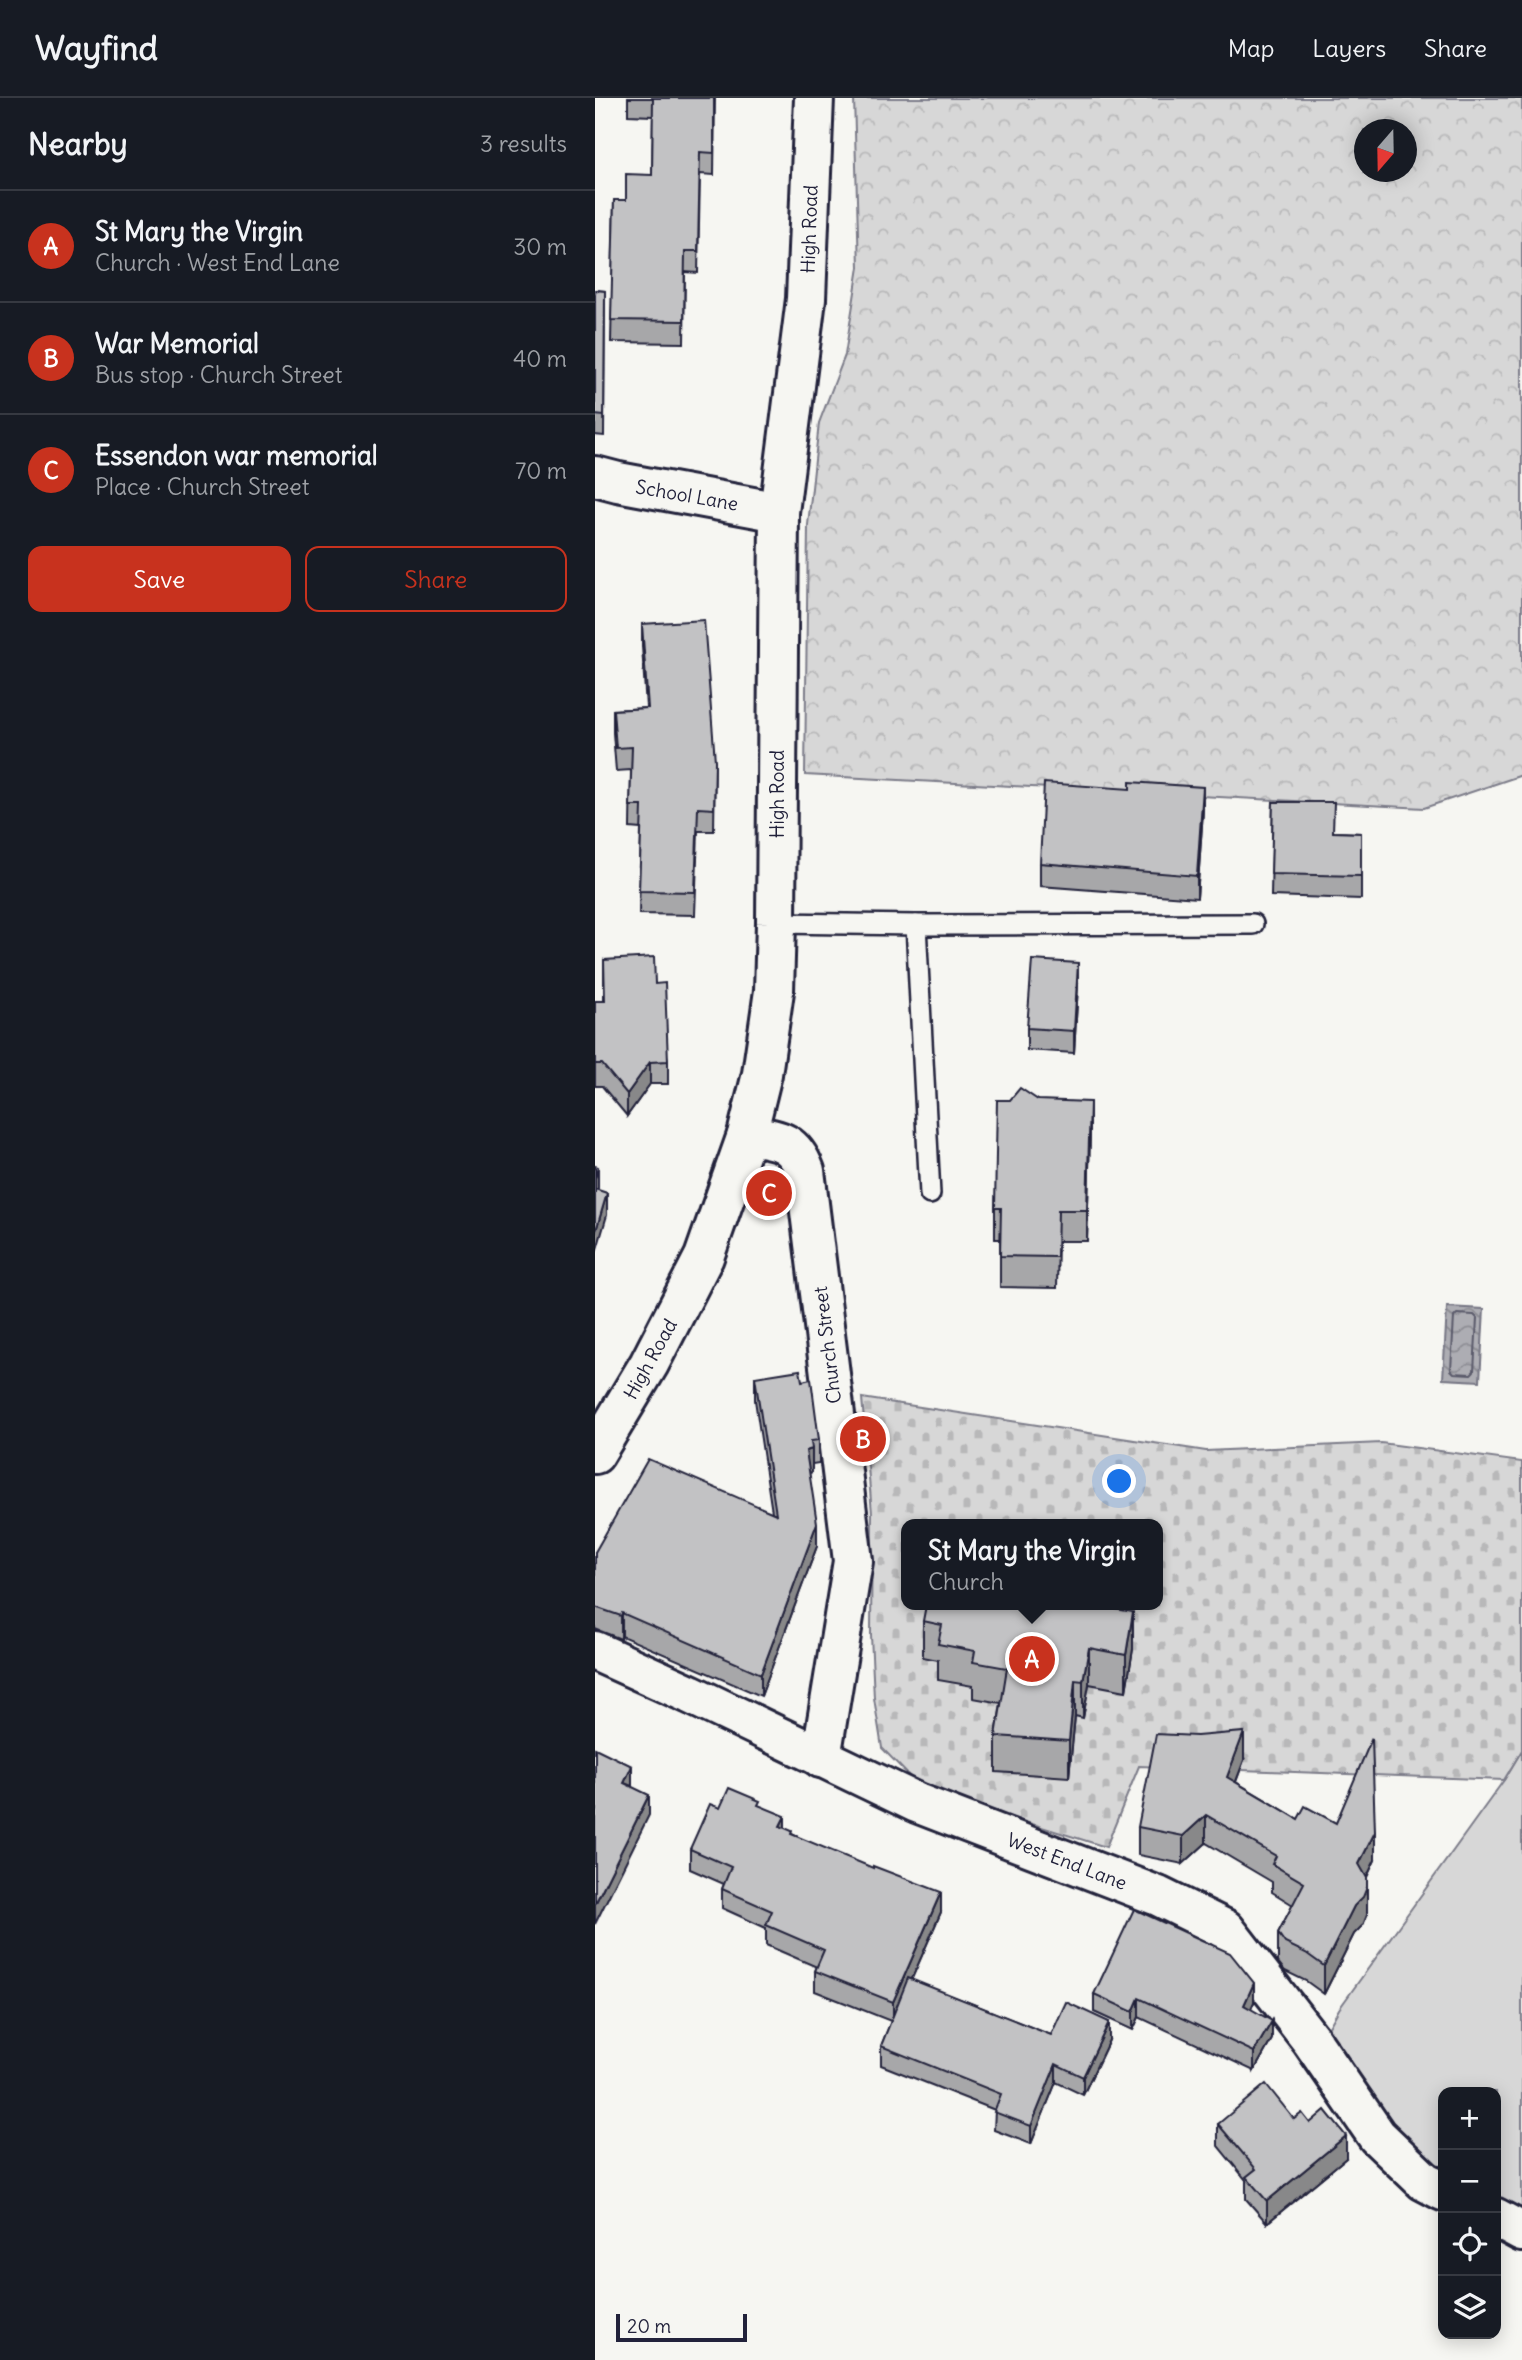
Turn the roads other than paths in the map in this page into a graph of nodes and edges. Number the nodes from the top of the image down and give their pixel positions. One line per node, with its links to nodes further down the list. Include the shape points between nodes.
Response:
1 (814, 98): 3 (street, High Road, via 806,299)
2 (595, 475): 3 (street, School Lane)
3 (779, 512): 4 (street, High Road)
4 (776, 923): 6 (lane); 7 (street, High Road, via 774,991 762,1074)
5 (1253, 924): 6 (lane)
6 (916, 925): 8 (lane)
7 (747, 1135): 9 (street, High Road, via 704,1257 649,1364); 11 (street, Church Street, via 778,1140 798,1152 806,1171 853,1560)
8 (930, 1194)
9 (595, 1454)
10 (595, 1651): 11 (street, West End Lane)
11 (821, 1758): 12 (street, West End Lane, via 917,1803 1158,1896 1225,1929 1311,2039 1377,2136 1424,2181)
12 (1438, 2188)
13 (1501, 2221): 14 (street)
14 (1522, 2232)

